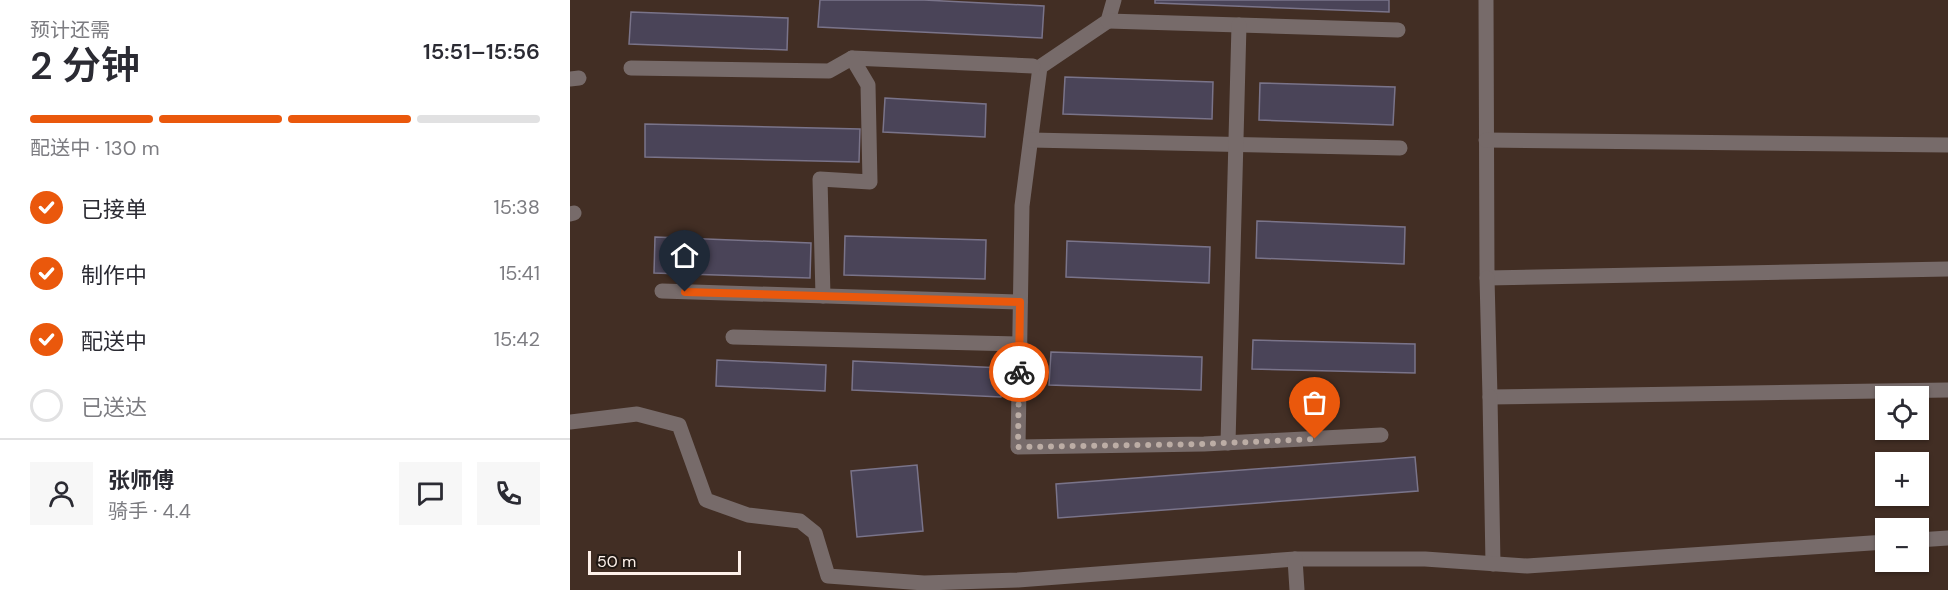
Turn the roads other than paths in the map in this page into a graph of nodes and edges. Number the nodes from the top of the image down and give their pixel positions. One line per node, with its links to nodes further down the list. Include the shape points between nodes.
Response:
1 (1114, 0): 3 (street)
2 (1486, 0): 10 (street)
3 (1108, 21): 4 (street); 9 (street, via 1041,67)
4 (1239, 25): 5 (street); 11 (street)
5 (1398, 30)
6 (852, 58): 7 (street); 8 (street, via 829,71); 17 (street, via 868,85 870,182 820,179)
7 (1034, 66)
8 (631, 68)
9 (1031, 140): 11 (street); 18 (street, via 1022,206)
10 (1486, 140): 12 (street); 15 (street)
11 (1235, 145): 13 (street); 25 (street)
12 (1948, 145)
13 (1400, 148)
14 (1948, 269): 15 (street)
15 (1487, 278): 22 (street)
16 (662, 291): 17 (street)
17 (823, 296): 18 (street)
18 (1020, 302): 20 (street)
19 (733, 338): 20 (street)
20 (1020, 344): 25 (street, via 1018,447)
21 (1948, 390): 22 (street)
22 (1490, 397): 30 (street)
23 (570, 422): 31 (street, via 637,414 679,425 706,500 748,515 800,521 815,533 828,576)
24 (1381, 435): 25 (street)
25 (1228, 443)
26 (1948, 538): 27 (street)
27 (1929, 539)
28 (1875, 543): 30 (street, via 1527,566)
29 (1295, 559): 30 (street, via 1425,559); 31 (street); 32 (street)
30 (1493, 564)
31 (1018, 585)
32 (1297, 590)

